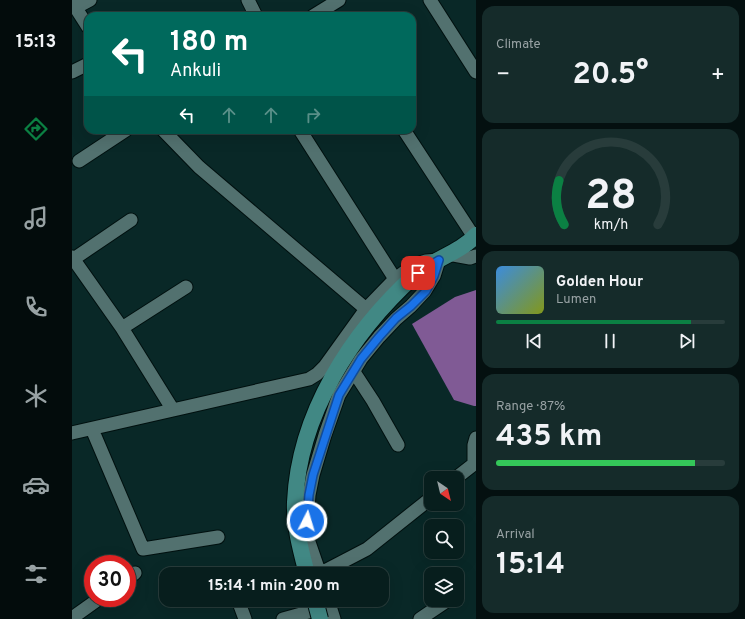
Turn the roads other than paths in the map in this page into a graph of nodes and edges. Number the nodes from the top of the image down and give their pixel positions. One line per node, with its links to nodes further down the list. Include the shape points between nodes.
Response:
1 (90, 0): 5 (street)
2 (248, 0): 6 (street)
3 (339, 0): 7 (street)
4 (430, 0): 11 (street)
5 (74, 5): 8 (street)
6 (254, 12)
7 (324, 12)
8 (84, 21)
9 (84, 66): 10 (street)
10 (72, 72)
11 (476, 72)
12 (120, 134): 16 (street)
13 (167, 134): 24 (street, via 199,167)
14 (303, 134): 22 (street)
15 (407, 134): 18 (street)
16 (79, 161)
17 (132, 220): 21 (street)
18 (475, 236): 20 (main road)
19 (476, 256): 20 (street)
20 (443, 257): 22 (street, via 414,265); 26 (street, via 426,291 379,337); 36 (main road, via 418,273 384,306 354,343 319,405 306,439 298,472 295,503 297,532)
21 (72, 258): 25 (street)
22 (395, 279): 24 (street)
23 (186, 287): 25 (street)
24 (366, 308): 27 (street, via 325,366 309,379)
25 (122, 328): 27 (street)
26 (354, 372): 31 (street); 37 (street, via 339,395 309,495 308,542)
27 (173, 410): 28 (street)
28 (92, 429): 29 (street); 35 (street, via 143,549)
29 (72, 433)
30 (476, 438): 32 (street)
31 (398, 445)
32 (475, 464): 33 (street)
33 (464, 472)
34 (424, 504): 38 (street, via 367,549)
35 (218, 537)
36 (305, 567)
37 (317, 567)
38 (333, 567)
39 (89, 607): 45 (street)
40 (241, 607): 46 (street)
41 (317, 607): 48 (main road, bridge)
42 (318, 607): 47 (street)
43 (330, 607): 49 (street)
44 (438, 607): 50 (street)
45 (77, 617)
46 (245, 619)
47 (283, 619)
48 (320, 619)
49 (334, 619)
50 (420, 619)

